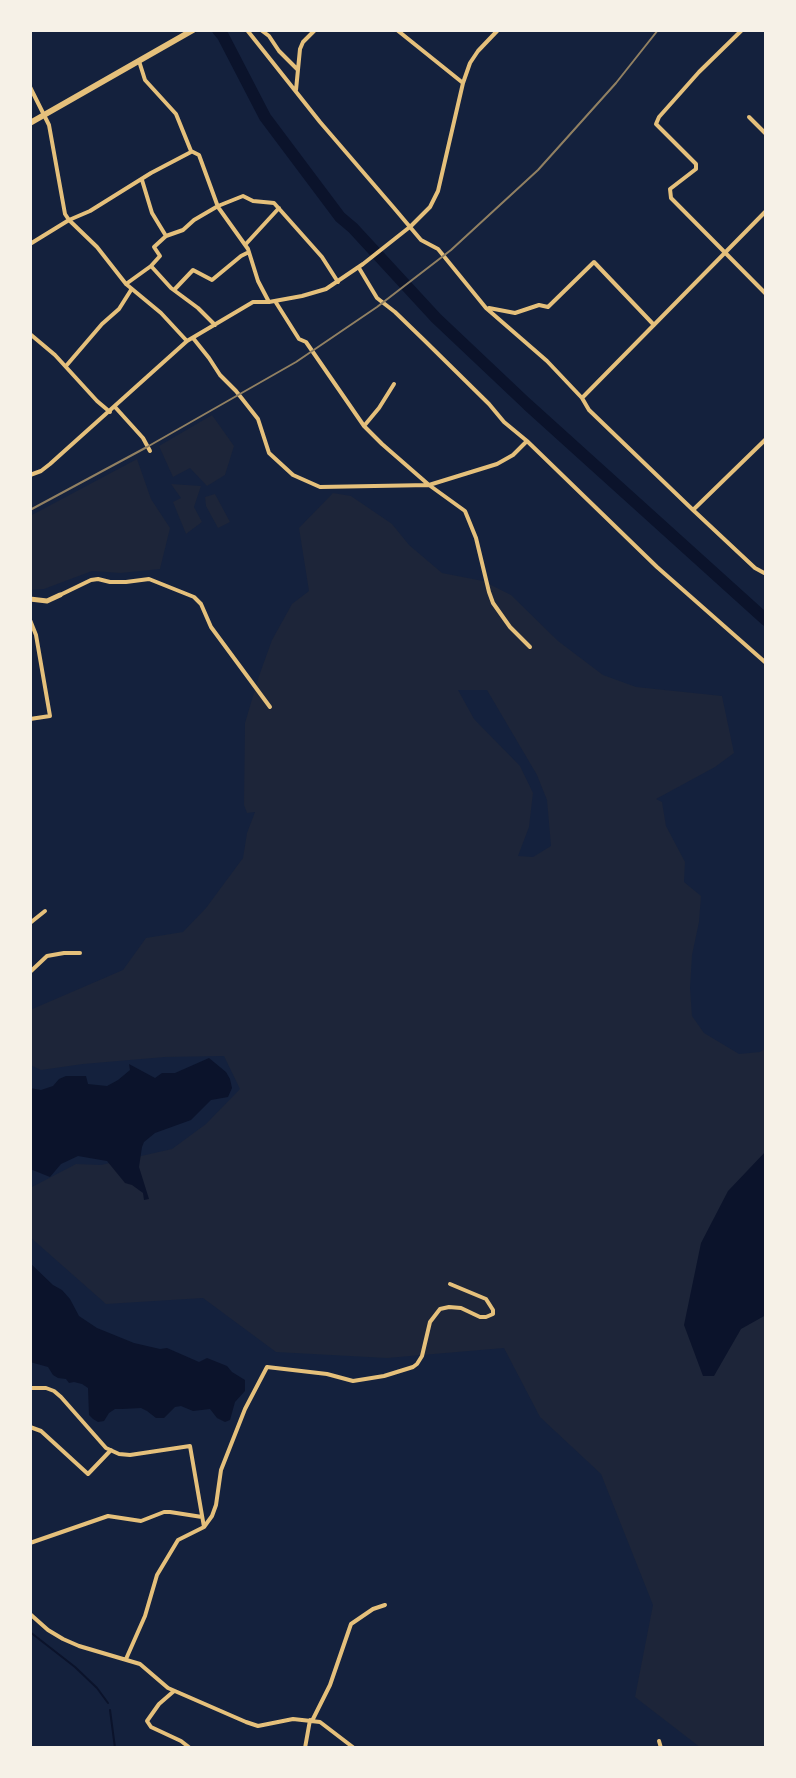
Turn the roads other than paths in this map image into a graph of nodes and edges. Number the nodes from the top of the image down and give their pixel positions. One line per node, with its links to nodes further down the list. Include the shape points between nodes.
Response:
1 (193, 30): 8 (main road)
2 (247, 30): 12 (street)
3 (261, 30): 9 (street)
4 (315, 30): 9 (street, via 300,49)
5 (397, 30): 10 (street)
6 (498, 30): 10 (street, via 470,63)
7 (742, 30): 28 (street, via 656,124 696,164 670,189 671,198)
8 (139, 61): 13 (main road); 17 (street, via 145,80 176,114)
9 (298, 70): 12 (street)
10 (463, 83): 23 (street, via 438,191)
11 (30, 87): 13 (street)
12 (296, 92): 23 (street)
13 (44, 114): 15 (main road); 22 (street)
14 (749, 117): 16 (street)
15 (30, 123)
16 (766, 134)
17 (191, 151): 18 (street); 19 (street, via 199,155)
18 (142, 179): 22 (street); 24 (street)
19 (218, 206): 20 (street, via 243,196); 24 (street); 26 (street)
20 (279, 208): 26 (street); 31 (street)
21 (766, 211): 28 (street)
22 (69, 220): 25 (street); 32 (street)
23 (410, 228): 30 (street); 37 (street, via 438,249)
24 (166, 236): 29 (street, via 154,247 160,256)
25 (30, 244)
26 (245, 245): 27 (street)
27 (249, 252): 34 (street, via 212,280 193,270); 36 (street, via 258,281)
28 (725, 252): 35 (street); 39 (street)
29 (151, 266): 32 (street); 34 (street)
30 (360, 266): 31 (street); 50 (street, via 377,298)
31 (338, 282): 36 (street, via 313,294)
32 (126, 284): 33 (street)
33 (131, 290): 42 (street); 43 (street)
34 (174, 290): 38 (street)
35 (766, 294)
36 (272, 301): 38 (street, via 248,304); 48 (street)
37 (486, 308): 39 (street, via 515,313 548,307 594,262); 45 (street)
38 (215, 325): 41 (street)
39 (654, 325): 45 (street)
40 (30, 334): 43 (street)
41 (193, 338): 42 (street); 53 (street, via 258,419 269,453 293,475 320,487)
42 (187, 341): 46 (street)
43 (66, 366): 47 (street)
44 (394, 384): 48 (street)
45 (582, 398): 54 (street)
46 (115, 407): 47 (street); 51 (street)
47 (110, 412): 52 (street)
48 (364, 426): 53 (street)
49 (766, 439): 54 (street)
50 (527, 441): 53 (street, via 497,464); 62 (street)
51 (150, 451)
52 (30, 475)
53 (429, 485): 61 (street, via 465,511 493,603)
54 (693, 510): 55 (street)
55 (766, 574)
56 (60, 595): 57 (street, via 47,601); 63 (street, via 91,580 149,579 194,597)
57 (30, 599)
58 (30, 620): 59 (street)
59 (36, 635): 60 (street); 64 (street, via 50,716)
60 (30, 638)
61 (530, 647)
62 (766, 663)
63 (270, 707)
64 (30, 719)
65 (45, 911): 66 (street)
66 (30, 923)
67 (80, 953): 68 (street, via 47,956)
68 (30, 972)
69 (450, 1284): 74 (street, via 486,1299 493,1314 480,1317 461,1308 440,1309 413,1367 353,1381 267,1367 233,1439 216,1505)
70 (30, 1388): 72 (street, via 54,1391)
71 (30, 1427): 72 (street, via 88,1474)
72 (111, 1450): 73 (street, via 130,1455 190,1446)
73 (202, 1517): 74 (street); 75 (street, via 170,1512 141,1521 108,1516)
74 (204, 1527): 78 (street, via 178,1540 157,1575)
75 (30, 1543)
76 (385, 1605): 80 (street, via 351,1624 330,1685)
77 (30, 1614): 78 (street, via 63,1639)
78 (126, 1659): 79 (street)
79 (174, 1691): 80 (street, via 258,1726); 82 (street, via 147,1721)
80 (311, 1720): 83 (street); 84 (street)
81 (659, 1741): 85 (street)
82 (190, 1748)
83 (305, 1748)
84 (354, 1748)
85 (661, 1748)

